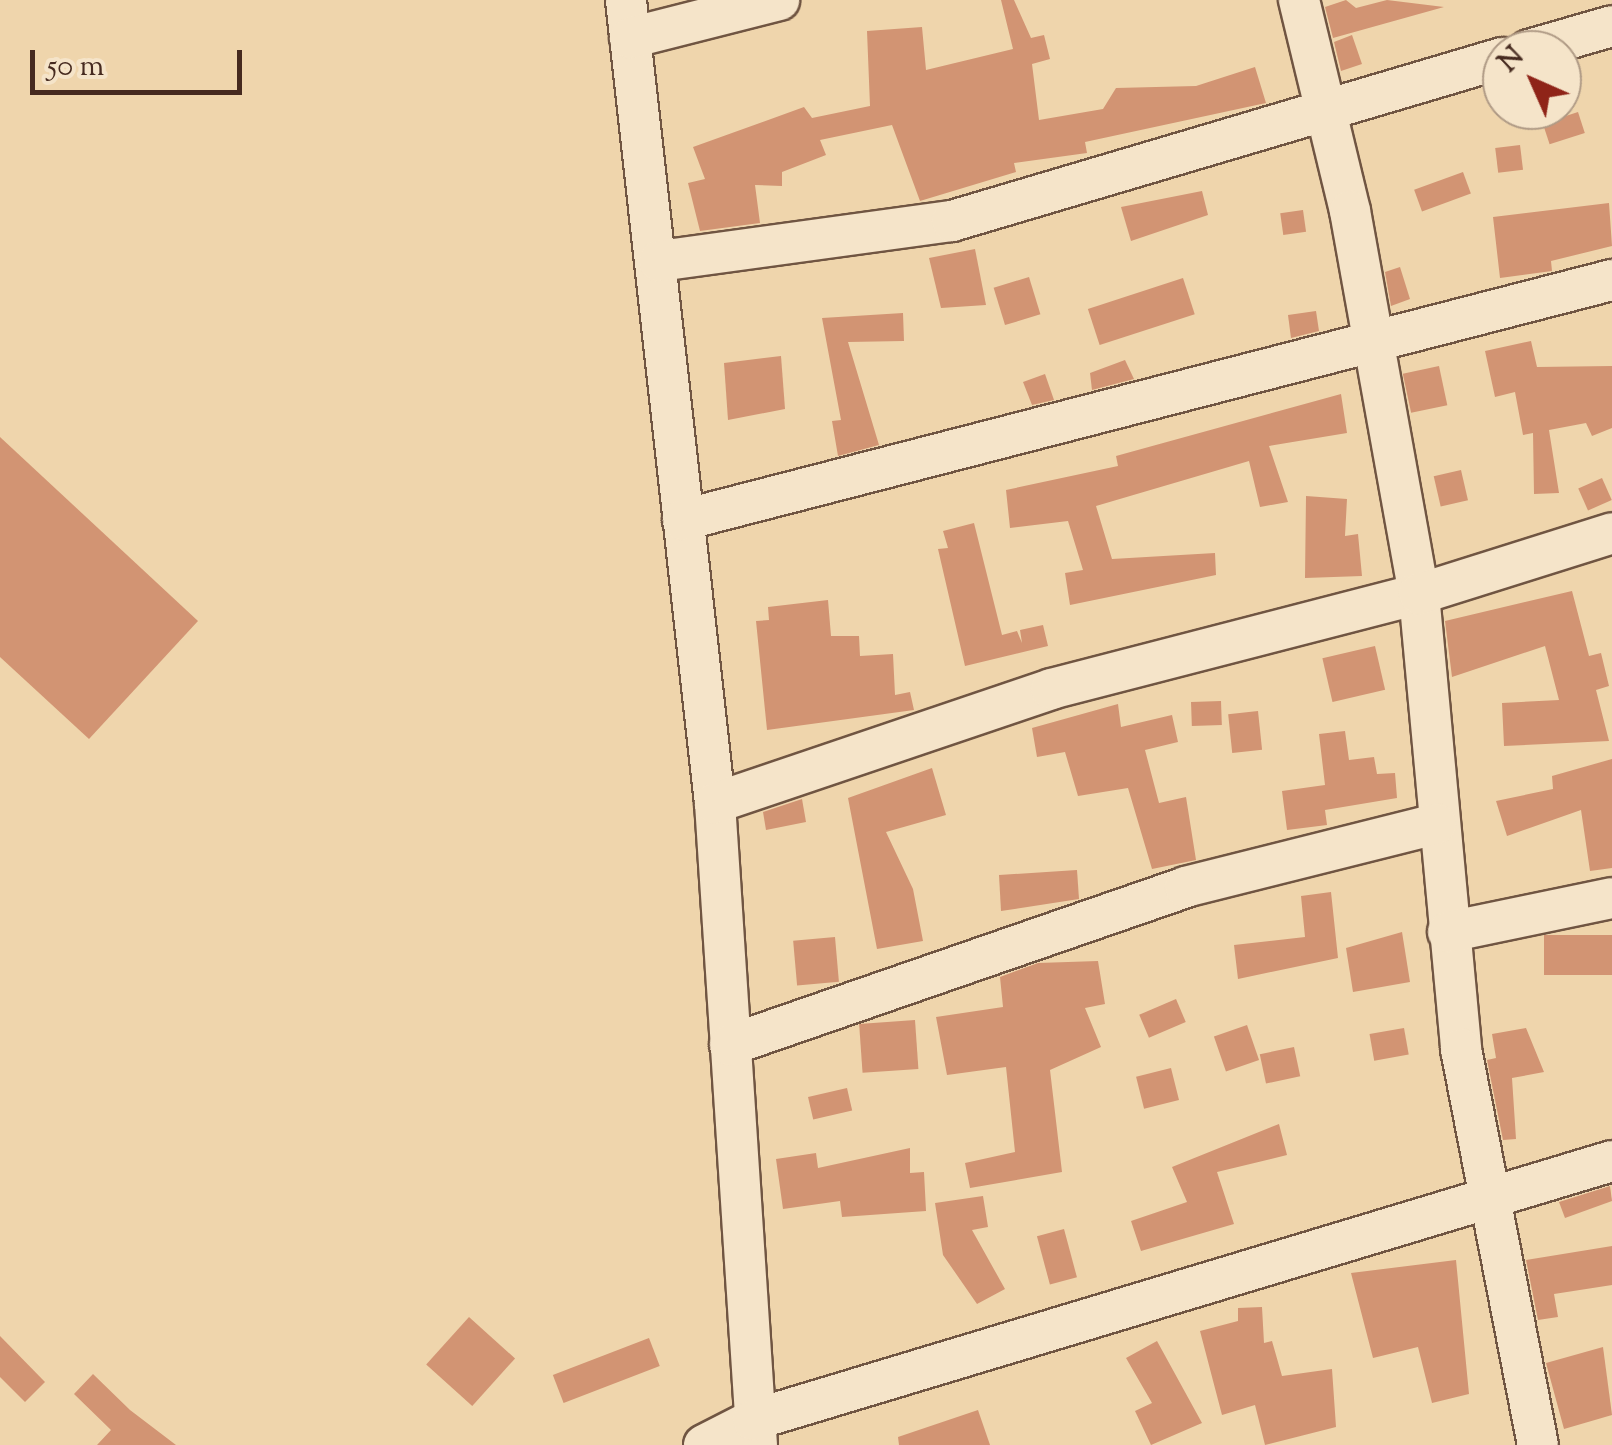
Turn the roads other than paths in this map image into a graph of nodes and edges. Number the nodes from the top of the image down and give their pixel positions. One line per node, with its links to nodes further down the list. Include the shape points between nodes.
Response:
1 (779, 0): 3 (street)
2 (1298, 0): 7 (street)
3 (628, 19): 8 (street)
4 (1612, 26): 5 (street)
5 (1582, 35)
6 (1482, 64): 7 (street)
7 (1324, 109): 8 (street, via 917,230); 10 (street)
8 (658, 262): 11 (street)
9 (1612, 280): 10 (street)
10 (1373, 342): 11 (street); 13 (street)
11 (683, 520): 14 (street)
12 (1612, 533): 13 (street)
13 (1419, 594): 14 (street, via 1051,689); 15 (street)
14 (715, 803): 18 (street)
15 (1436, 824): 17 (street); 18 (street, via 1186,887)
16 (1612, 898): 17 (street)
17 (1448, 932): 20 (street)
18 (730, 1044): 21 (street)
19 (1612, 1161): 20 (street)
20 (1487, 1198): 21 (street); 23 (street)
21 (755, 1432): 22 (street)
22 (704, 1445)
23 (1538, 1445)

